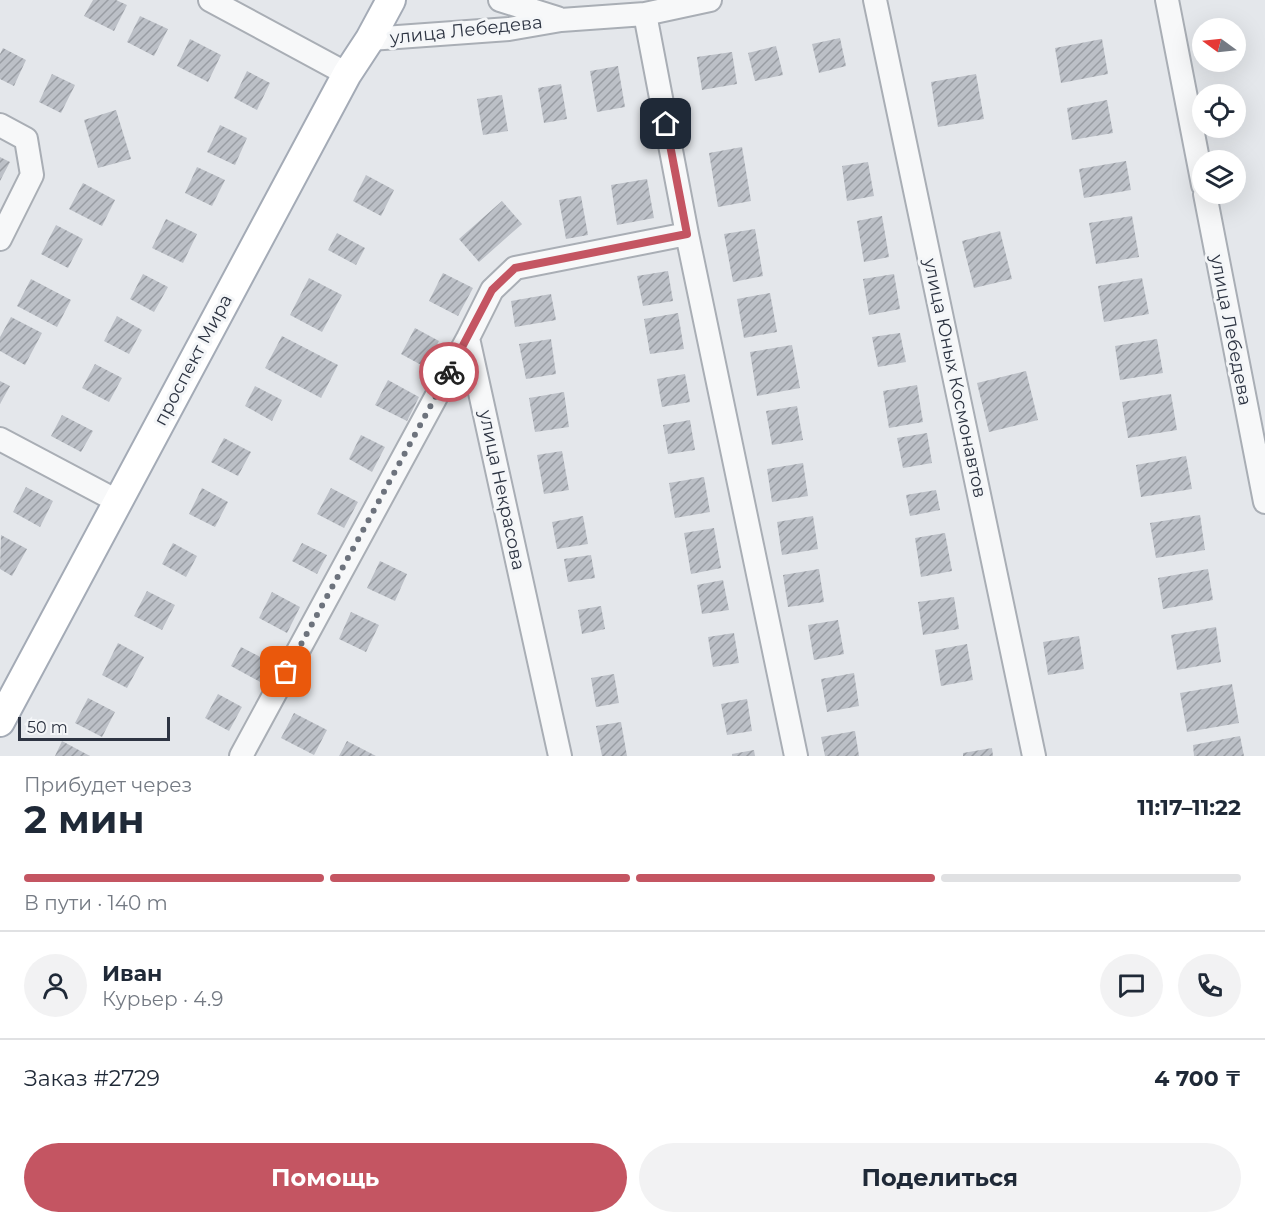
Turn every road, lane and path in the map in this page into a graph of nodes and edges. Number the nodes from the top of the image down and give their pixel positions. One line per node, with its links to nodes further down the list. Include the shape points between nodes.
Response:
1 (210, 0): 10 (street)
2 (391, 0): 9 (main road, проспект Мира)
3 (500, 0): 8 (street, улица Лебедева)
4 (710, 0): 7 (street, улица Лебедева)
5 (875, 0): 24 (street, улица Юных Космонавтов)
6 (1167, 0): 12 (street)
7 (645, 14): 8 (street, улица Лебедева); 14 (street)
8 (561, 20): 9 (street, улица Лебедева, via 509,29)
9 (370, 39): 10 (main road, проспект Мира)
10 (347, 74): 18 (main road, проспект Мира)
11 (0, 125): 15 (street, via 26,140 32,175)
12 (1196, 150)
13 (1207, 204): 19 (street, улица Лебедева)
14 (687, 234): 16 (street, via 515,268 492,290); 23 (street)
15 (0, 239)
16 (468, 338): 21 (street); 22 (street, улица Некрасова)
17 (0, 439): 18 (street)
18 (117, 501): 20 (main road, проспект Мира)
19 (1265, 502)
20 (0, 722)
21 (241, 756)
22 (560, 756)
23 (796, 756)
24 (1034, 756)

